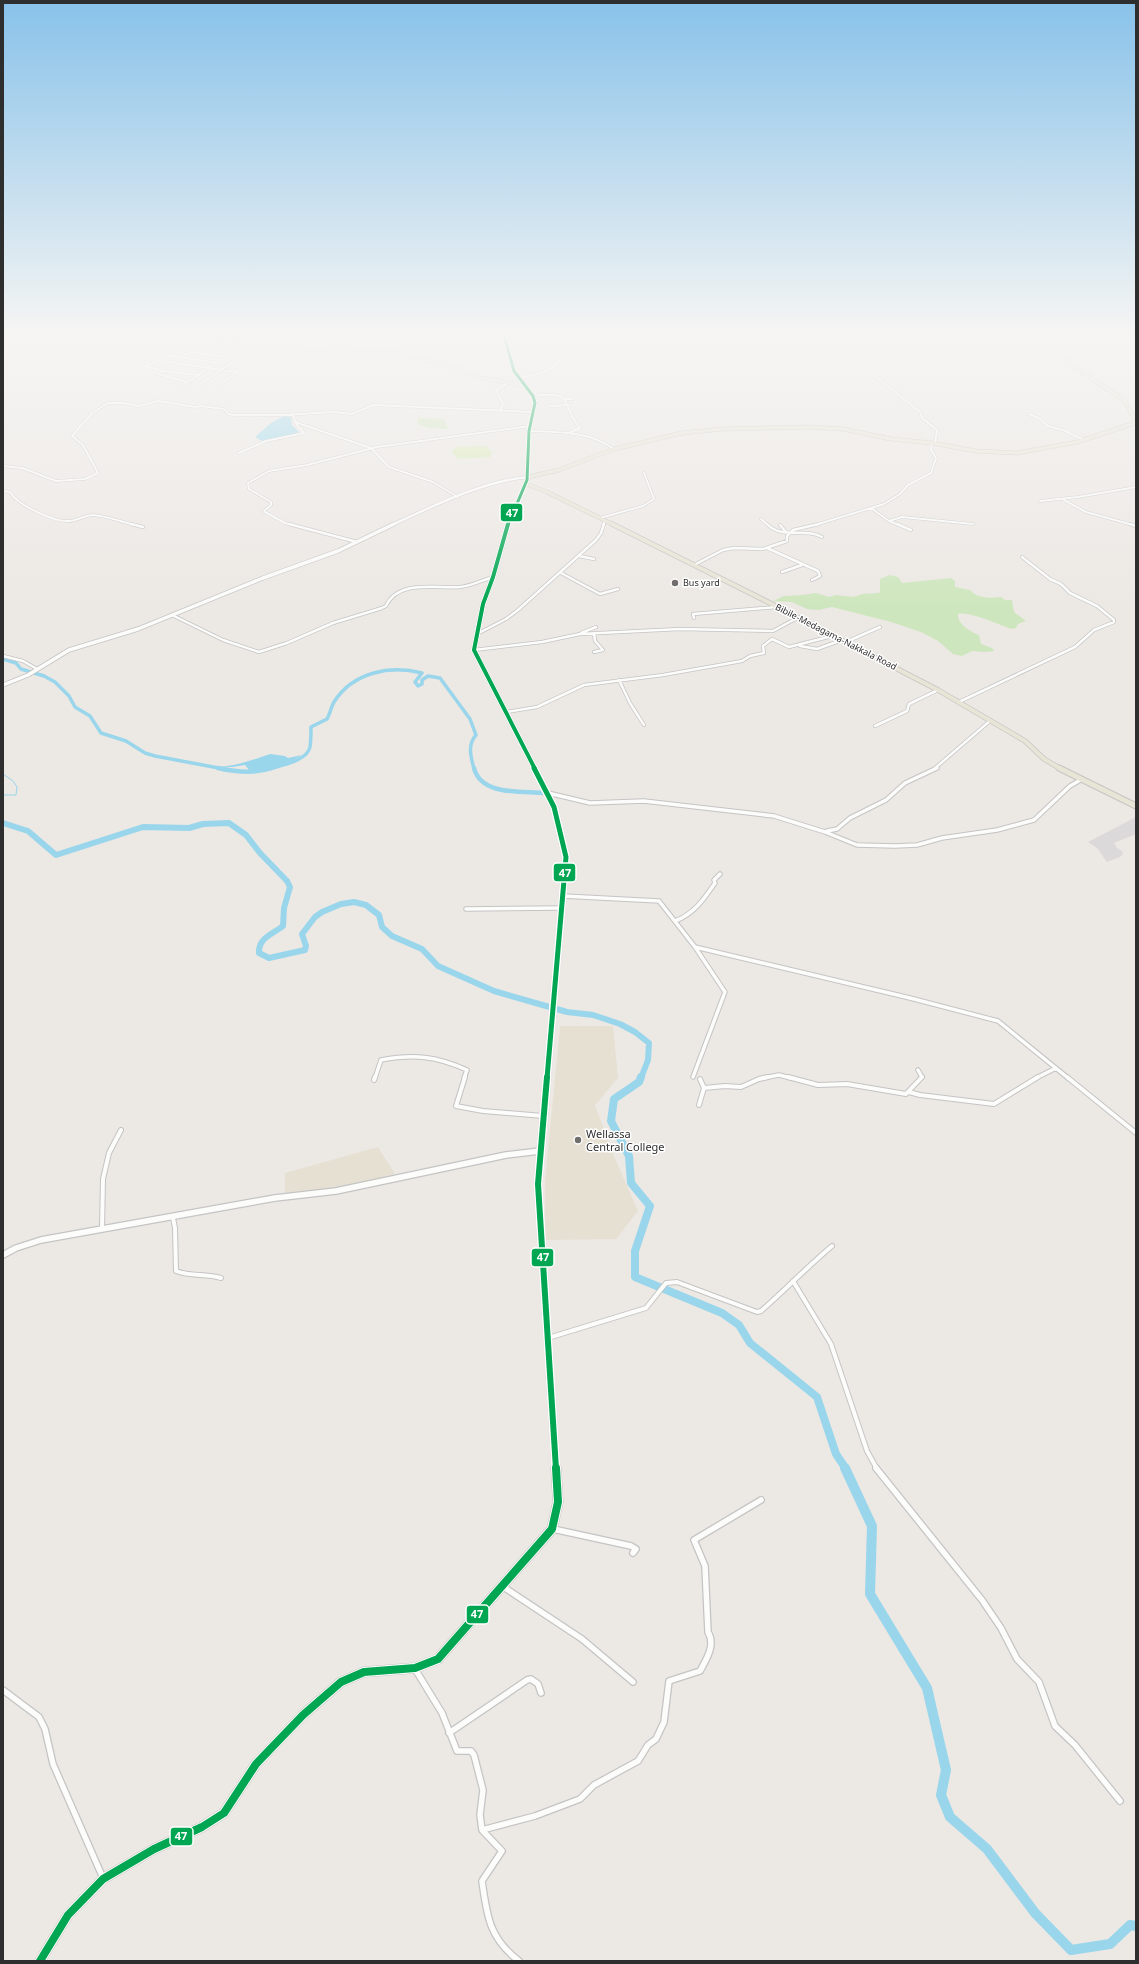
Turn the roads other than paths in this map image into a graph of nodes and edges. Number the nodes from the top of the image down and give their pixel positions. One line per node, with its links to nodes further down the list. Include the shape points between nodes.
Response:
1 (83, 424): 16 (street, via 72,436 83,445 98,473 94,476 56,481 22,468)
2 (296, 424): 15 (street, via 304,433 266,441)
3 (300, 424): 13 (street)
4 (530, 424): 9 (highway)
5 (576, 424): 10 (street, via 580,428)
6 (929, 424): 12 (street, via 937,430)
7 (1045, 424): 11 (street)
8 (1135, 424): 11 (main road)
9 (529, 429): 10 (street); 13 (street); 18 (highway)
10 (570, 433): 14 (street, via 599,439)
11 (1084, 440): 12 (main road, via 1017,453 976,451)
12 (934, 443): 14 (main road, via 891,439 843,429 744,427 682,433); 25 (street, via 931,450 936,458 931,473 908,485 900,494)
13 (371, 448): 22 (street, via 389,467 433,482); 38 (street, via 307,465 269,471 247,485 249,489 271,502 265,512 285,523)
14 (614, 450): 18 (main road, via 559,470)
15 (239, 453)
16 (3, 466)
17 (644, 473): 26 (street, via 654,499 642,506)
18 (528, 477): 19 (highway); 22 (street, via 508,479)
19 (526, 484): 26 (main road, Bibile-Medagama-Nakkala Road); 47 (highway, via 510,517)
20 (1136, 487): 23 (street)
21 (3, 490): 33 (street, via 10,492 19,503 58,520 70,521 92,515)
22 (458, 497): 38 (street, via 432,506)
23 (1063, 499): 24 (street); 32 (street, via 1086,512)
24 (1040, 501)
25 (871, 508): 29 (street); 36 (street)
26 (600, 518): 28 (main road, Bibile-Medagama-Nakkala Road)
27 (761, 519): 35 (street, via 773,529)
28 (605, 520): 40 (street, via 599,537); 44 (main road, Bibile-Medagama-Nakkala Road)
29 (889, 521): 30 (street, via 902,517); 34 (street)
30 (973, 524)
31 (780, 525): 35 (street)
32 (1136, 526)
33 (143, 527)
34 (910, 530)
35 (786, 532): 36 (street)
36 (790, 533): 37 (street); 39 (street, via 787,541)
37 (822, 537)
38 (357, 542): 51 (street)
39 (767, 548): 43 (street); 44 (street, via 729,549)
40 (579, 556): 42 (street); 46 (street)
41 (1022, 557): 69 (street, via 1070,593 1097,606 1114,622 1094,630 1075,647)
42 (594, 559)
43 (802, 564): 45 (street); 48 (street, via 818,571 820,576)
44 (694, 565): 50 (main road, Bibile-Medagama-Nakkala Road)
45 (782, 572)
46 (561, 573): 49 (street, via 600,594); 56 (street, via 506,619)
47 (493, 577): 51 (street, via 461,587 427,586 407,589 388,599 386,606 382,608 333,623 259,652 223,640); 56 (highway)
48 (812, 580)
49 (618, 589)
50 (777, 607): 52 (street, via 693,614); 53 (main road, Bibile-Medagama-Nakkala Road)
51 (172, 614): 65 (street, via 138,629 69,650)
52 (694, 618)
53 (797, 618): 58 (street, via 773,631 680,629); 59 (main road, Bibile-Medagama-Nakkala Road)
54 (596, 627): 57 (street)
55 (880, 627): 60 (street)
56 (476, 634): 62 (highway)
57 (580, 634): 58 (street); 62 (street, via 542,642)
58 (594, 634): 63 (street, via 595,641 603,650)
59 (832, 636): 60 (main road, Bibile-Medagama-Nakkala Road); 61 (street)
60 (844, 641): 61 (street, via 817,649); 68 (main road, Bibile-Medagama-Nakkala Road)
61 (800, 646): 66 (street, via 789,647 772,640 763,646 764,652 742,661)
62 (474, 650): 70 (highway)
63 (594, 652)
64 (3, 656): 65 (street, via 23,660)
65 (37, 669): 67 (street)
66 (619, 680): 70 (street, via 584,685 537,707); 72 (street)
67 (3, 685)
68 (938, 690): 69 (main road, Bibile-Medagama-Nakkala Road); 73 (street, via 909,704 907,711)
69 (959, 702): 71 (main road, Bibile-Medagama-Nakkala Road)
70 (507, 712): 75 (highway)
71 (991, 720): 74 (main road, Bibile-Medagama-Nakkala Road, via 1025,741 1056,767); 77 (street, via 938,768 905,783 886,800)
72 (644, 725)
73 (875, 726)
74 (1083, 779): 76 (main road, Bibile-Medagama-Nakkala Road); 77 (street, via 1070,786 1034,820 997,830 942,838 917,845 894,846 857,845)
75 (548, 793): 77 (street, via 590,803 644,801 774,816); 79 (highway, via 559,823 566,857)
76 (1136, 806)
77 (826, 832)
78 (720, 874): 82 (street, via 698,907)
79 (563, 896): 80 (highway); 82 (street, via 656,900 663,904)
80 (561, 908): 81 (street); 92 (highway)
81 (466, 909)
82 (675, 921): 83 (street)
83 (694, 947): 84 (street, via 998,1021); 86 (street, via 725,992)
84 (1056, 1068): 90 (street, via 994,1104); 94 (street)
85 (918, 1070): 90 (street, via 922,1077)
86 (692, 1076)
87 (700, 1079): 89 (street)
88 (374, 1080): 92 (street, via 381,1060 416,1054 430,1056 467,1070 456,1106)
89 (704, 1088): 90 (street, via 741,1087 759,1078 779,1075 818,1085 847,1084 896,1093); 91 (street)
90 (909, 1092)
91 (699, 1105)
92 (544, 1116): 95 (highway)
93 (122, 1130): 97 (street, via 109,1153 103,1179)
94 (1136, 1133)
95 (540, 1151): 96 (street, via 498,1157 336,1191 275,1198); 102 (highway, via 538,1184)
96 (173, 1218): 97 (street); 100 (street, via 176,1271 182,1274 213,1275)
97 (102, 1228): 99 (street, via 41,1240)
98 (832, 1246): 101 (street, via 802,1270)
99 (3, 1254)
100 (221, 1278)
101 (793, 1281): 102 (street, via 761,1312 677,1282 666,1283 646,1308); 112 (street, via 831,1344 873,1464 982,1600 1001,1628 1017,1659 1039,1682 1055,1726 1075,1745)
102 (547, 1338): 104 (highway, via 558,1502)
103 (761, 1500): 113 (street, via 694,1540 705,1566 708,1632 711,1637 708,1654 700,1671 669,1681 664,1722 656,1739 648,1745 638,1761 594,1785 580,1799 535,1816)
104 (552, 1529): 105 (street, via 632,1546 636,1549); 106 (highway)
105 (634, 1553)
106 (502, 1586): 107 (highway, via 438,1659); 108 (street, via 582,1639)
107 (415, 1668): 111 (street, via 442,1713); 114 (highway, via 364,1672 341,1682 303,1715 256,1764 224,1814 154,1849)
108 (633, 1682)
109 (3, 1690): 114 (street, via 39,1717 45,1729 53,1764)
110 (541, 1692): 111 (street, via 535,1681 527,1680)
111 (449, 1733): 113 (street, via 457,1751 471,1751 474,1755 482,1790)
112 (1120, 1801)
113 (482, 1830): 116 (street, via 502,1851 482,1881 488,1922 500,1945)
114 (103, 1879): 115 (highway, via 68,1915)
115 (40, 1961)
116 (519, 1961)

